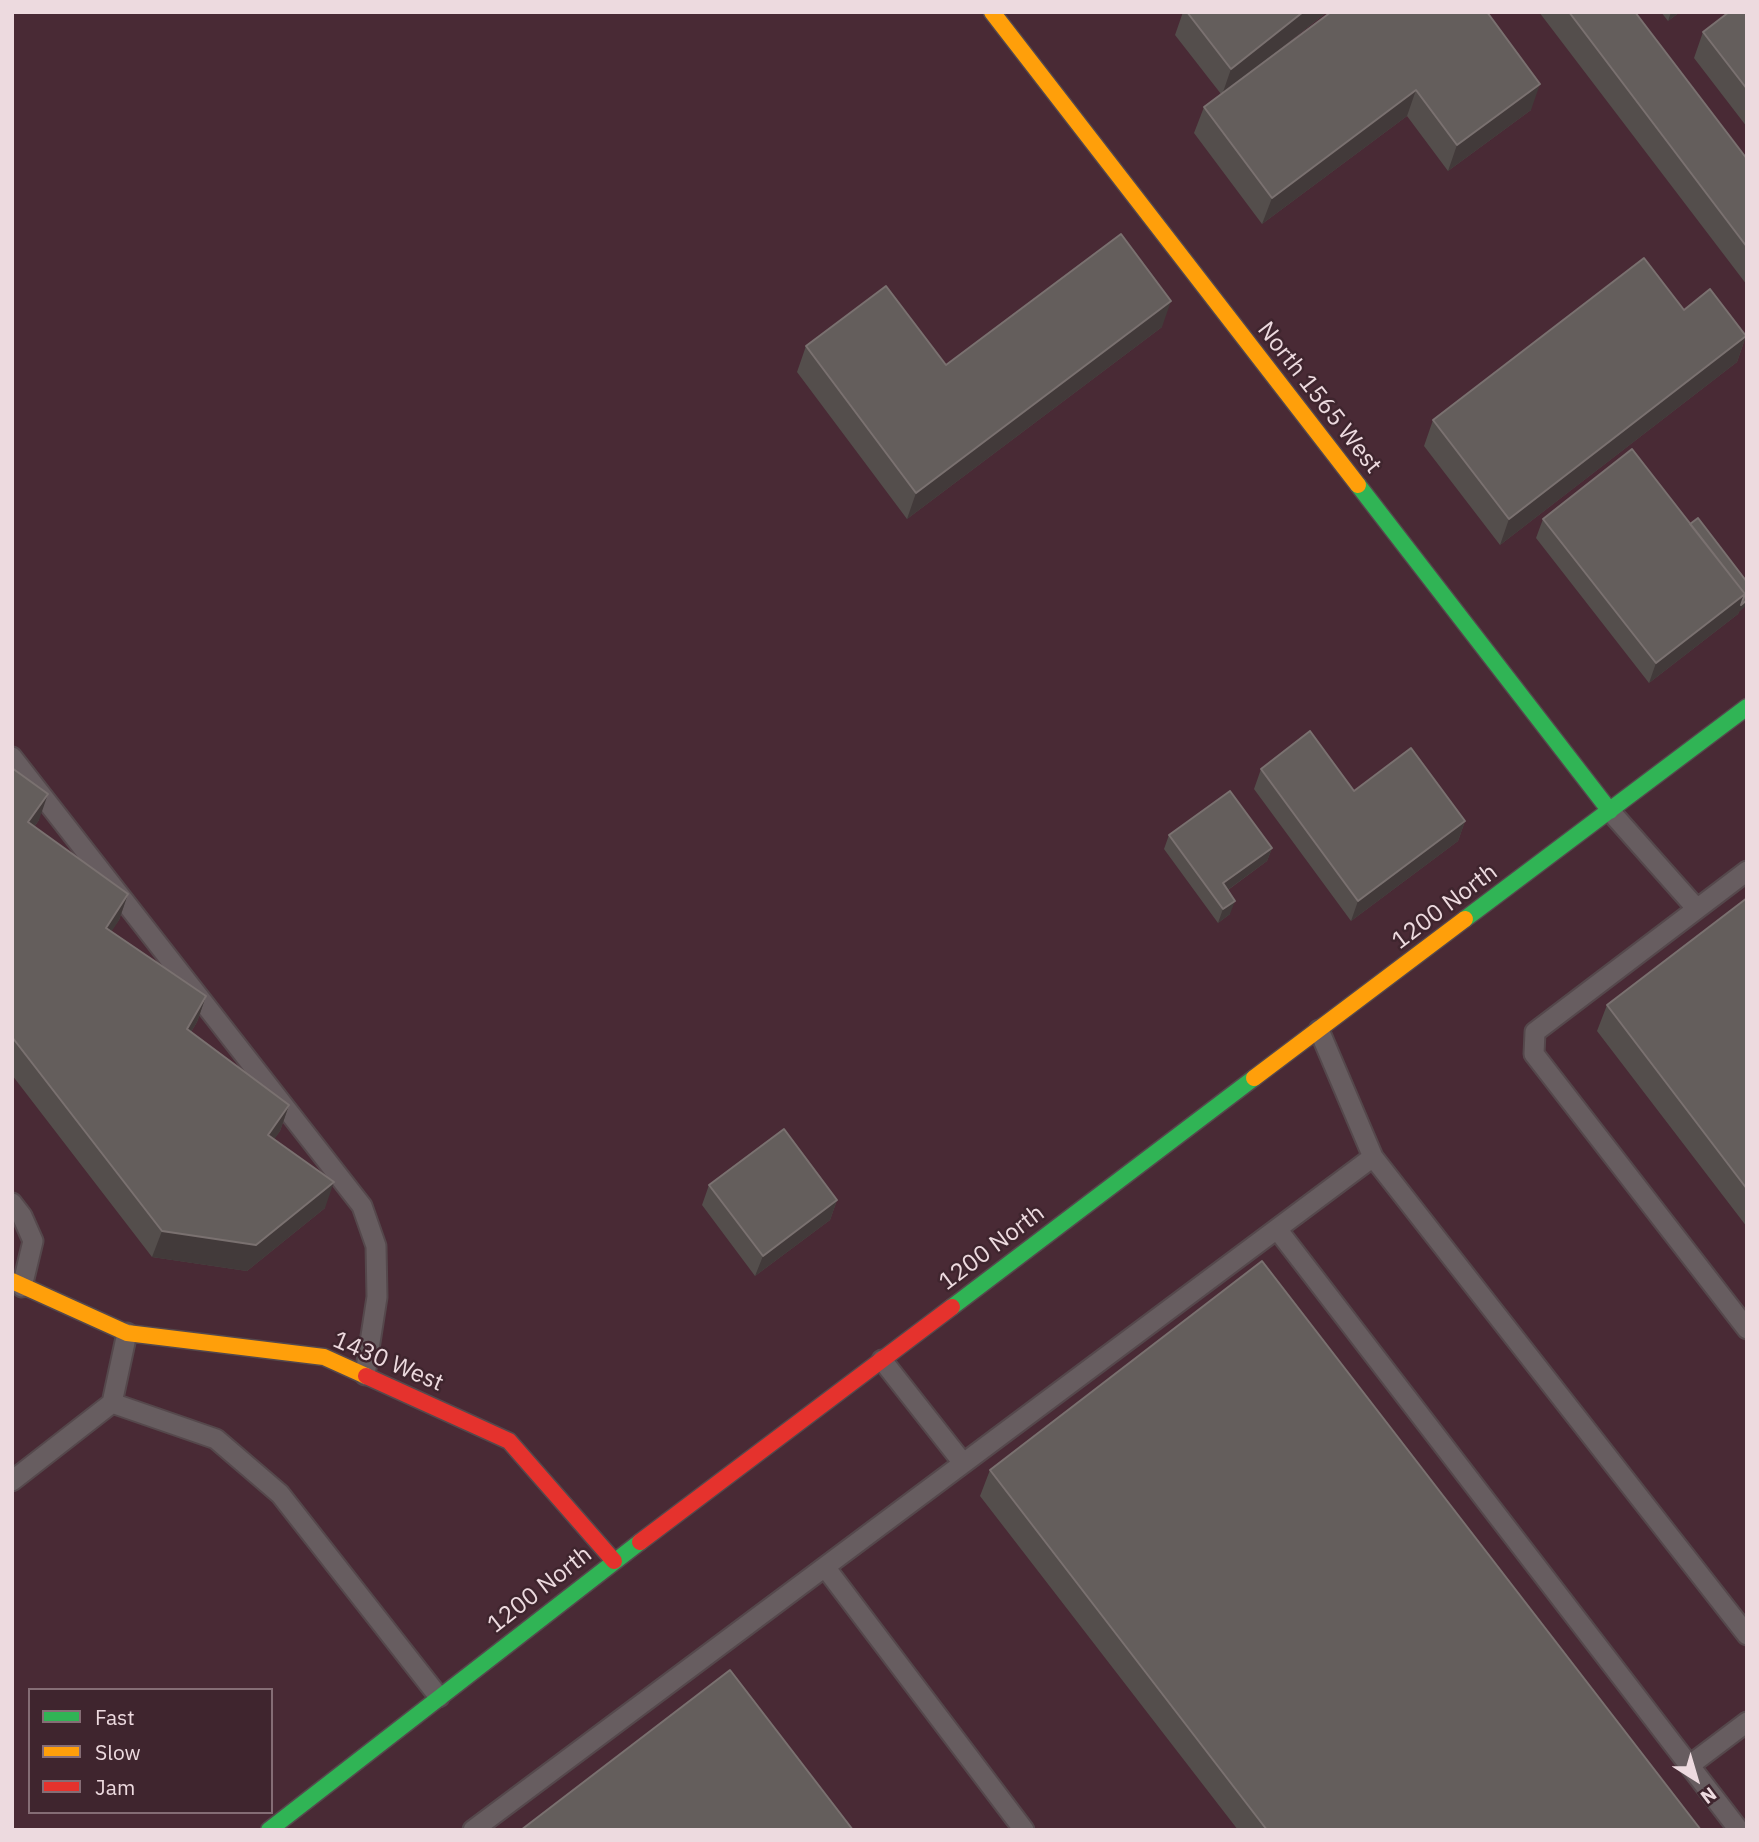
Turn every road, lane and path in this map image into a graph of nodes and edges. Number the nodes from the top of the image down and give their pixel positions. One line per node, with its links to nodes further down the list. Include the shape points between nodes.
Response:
1 (992, 12): 4 (street, North 1565 West)
2 (1747, 707): 4 (street, 1200 North)
3 (12, 757): 15 (lane, via 362,1206 376,1246 377,1272)
4 (1610, 811): 6 (lane); 7 (street, 1200 North)
5 (1747, 871): 6 (lane)
6 (1697, 909): 12 (lane, via 1535,1032 1534,1054)
7 (1319, 1030): 8 (lane); 14 (street, 1200 North)
8 (1373, 1157): 10 (lane); 21 (lane)
9 (12, 1203): 11 (lane, via 33,1241)
10 (1277, 1229): 17 (lane); 24 (lane)
11 (17, 1284): 13 (street, 1430 West)
12 (1747, 1329)
13 (127, 1332): 15 (street, 1430 West, via 324,1357); 16 (lane)
14 (882, 1360): 17 (lane); 19 (street, 1200 North)
15 (365, 1375): 19 (street, 1430 West, via 509,1441)
16 (112, 1403): 18 (lane); 22 (lane, via 216,1439 280,1494)
17 (963, 1464): 20 (lane)
18 (12, 1481)
19 (614, 1561): 22 (street, 1200 North)
20 (825, 1567): 26 (lane); 27 (lane)
21 (1747, 1635)
22 (439, 1698): 25 (street, 1200 North)
23 (1747, 1722): 24 (lane)
24 (1690, 1765): 28 (lane)
25 (269, 1830)
26 (472, 1830)
27 (1024, 1830)
28 (1739, 1830)

